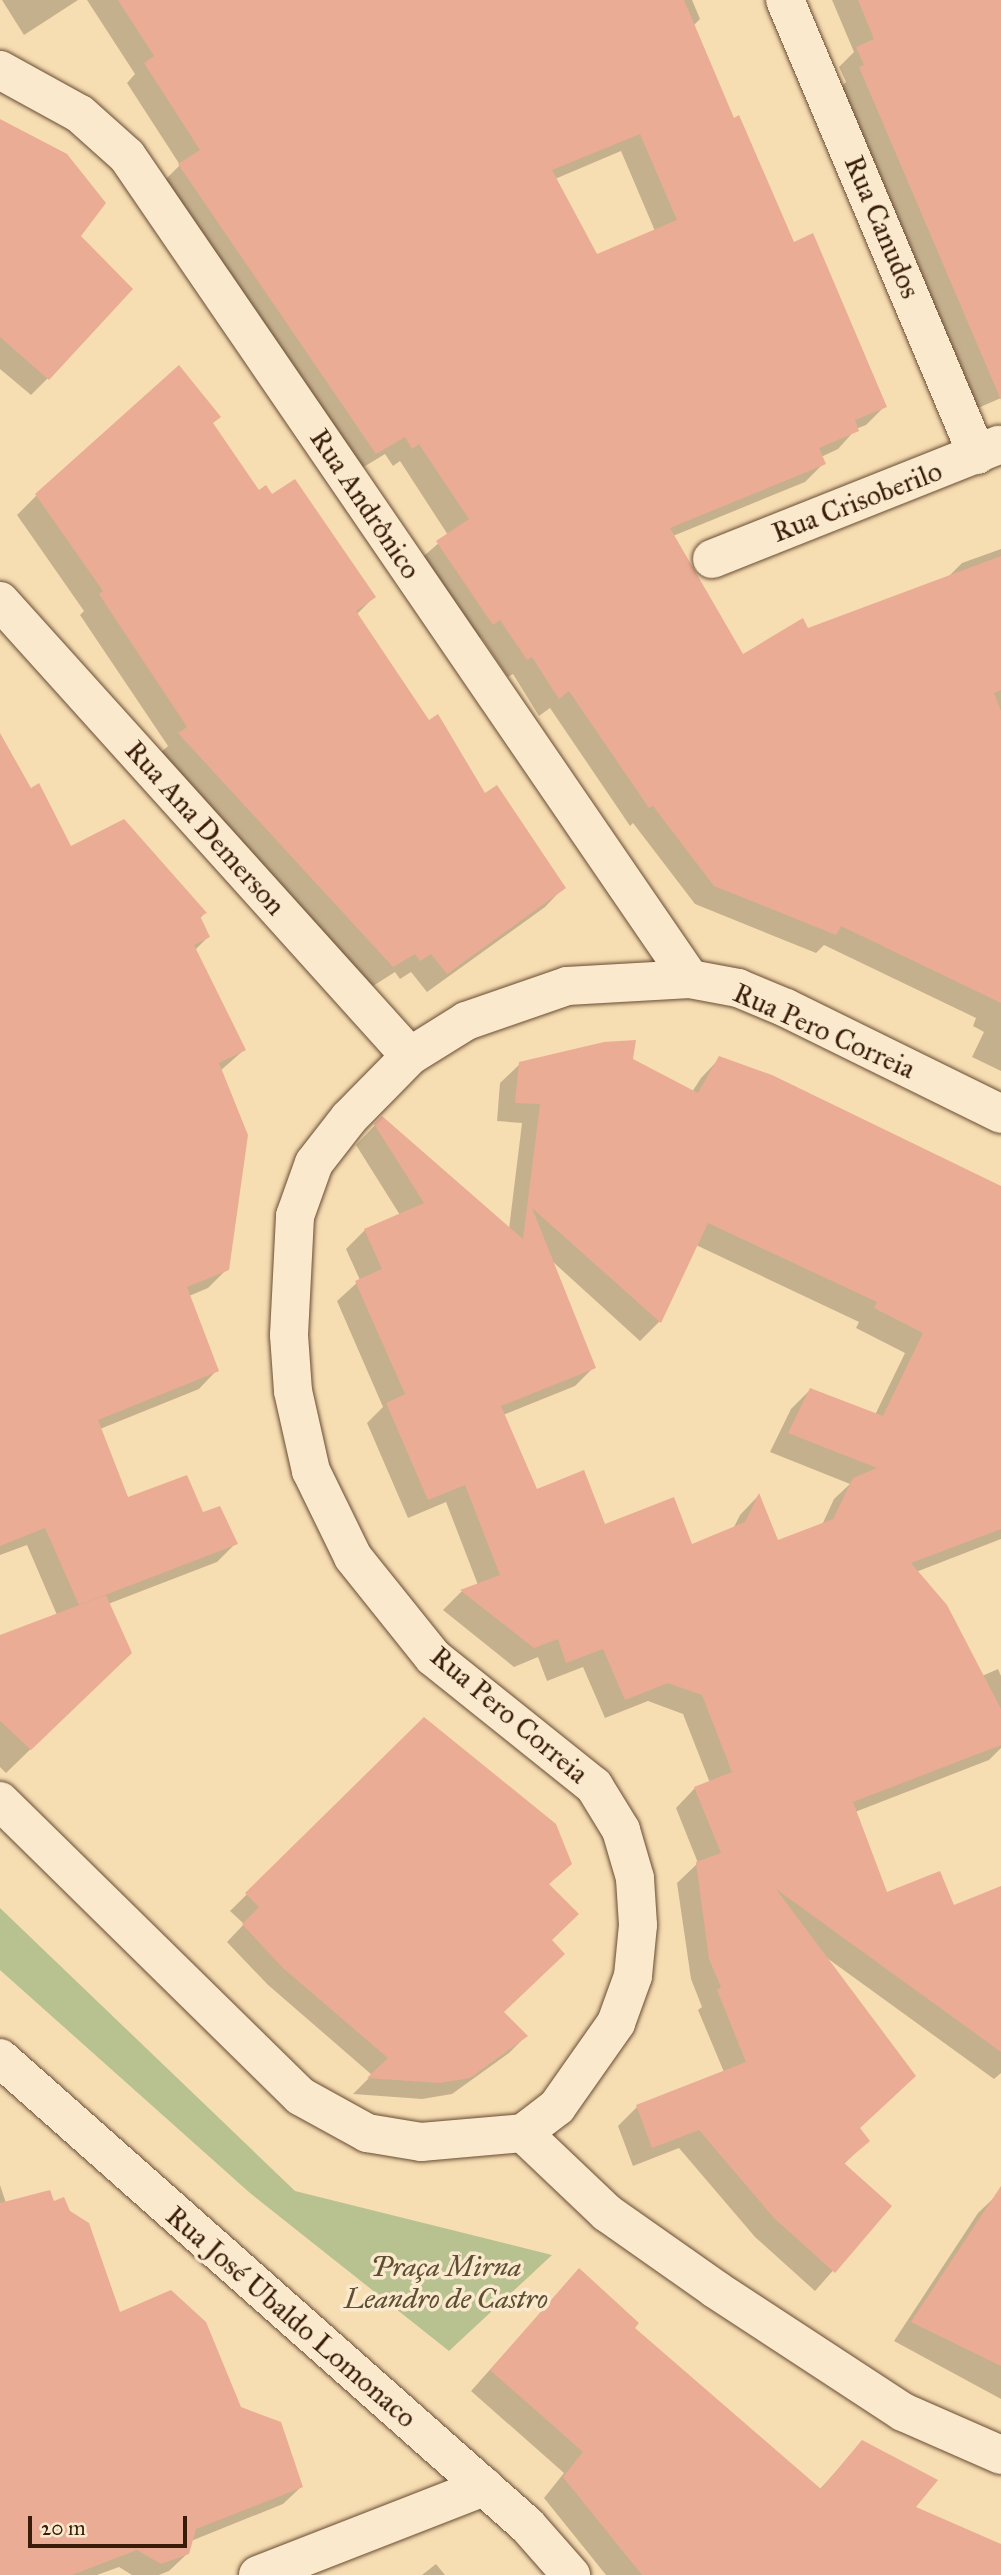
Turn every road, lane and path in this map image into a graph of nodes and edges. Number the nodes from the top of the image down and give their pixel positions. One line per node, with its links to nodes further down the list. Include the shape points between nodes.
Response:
1 (785, 0): 3 (street, Rua Canudos)
2 (0, 70): 6 (street, Rua Andrônico, via 80,114 127,156)
3 (989, 450): 4 (street, Rua Crisoberilo)
4 (712, 559)
5 (0, 601): 7 (street, Rua Ana Demerson)
6 (690, 979): 7 (street, Rua Pero Correia, via 567,986 466,1021); 8 (street, Rua Pero Correia, via 738,988 786,1008)
7 (410, 1056): 11 (street, Rua Pero Correia, via 349,1118 314,1163 295,1216 289,1335 293,1391 310,1471 353,1557 433,1657 594,1786 621,1830 635,1878 638,1925 633,1976 616,2023 557,2107)
8 (1001, 1114)
9 (0, 1801): 11 (street, via 300,2096 367,2133 421,2142)
10 (2, 2064): 13 (street, Rua José Ubaldo Lomonaco)
11 (523, 2133): 12 (street, via 607,2213 715,2289 903,2412)
12 (1001, 2455)
13 (484, 2487): 14 (street); 15 (street, Rua José Ubaldo Lomonaco, via 527,2525)
14 (258, 2575)
15 (571, 2575)

